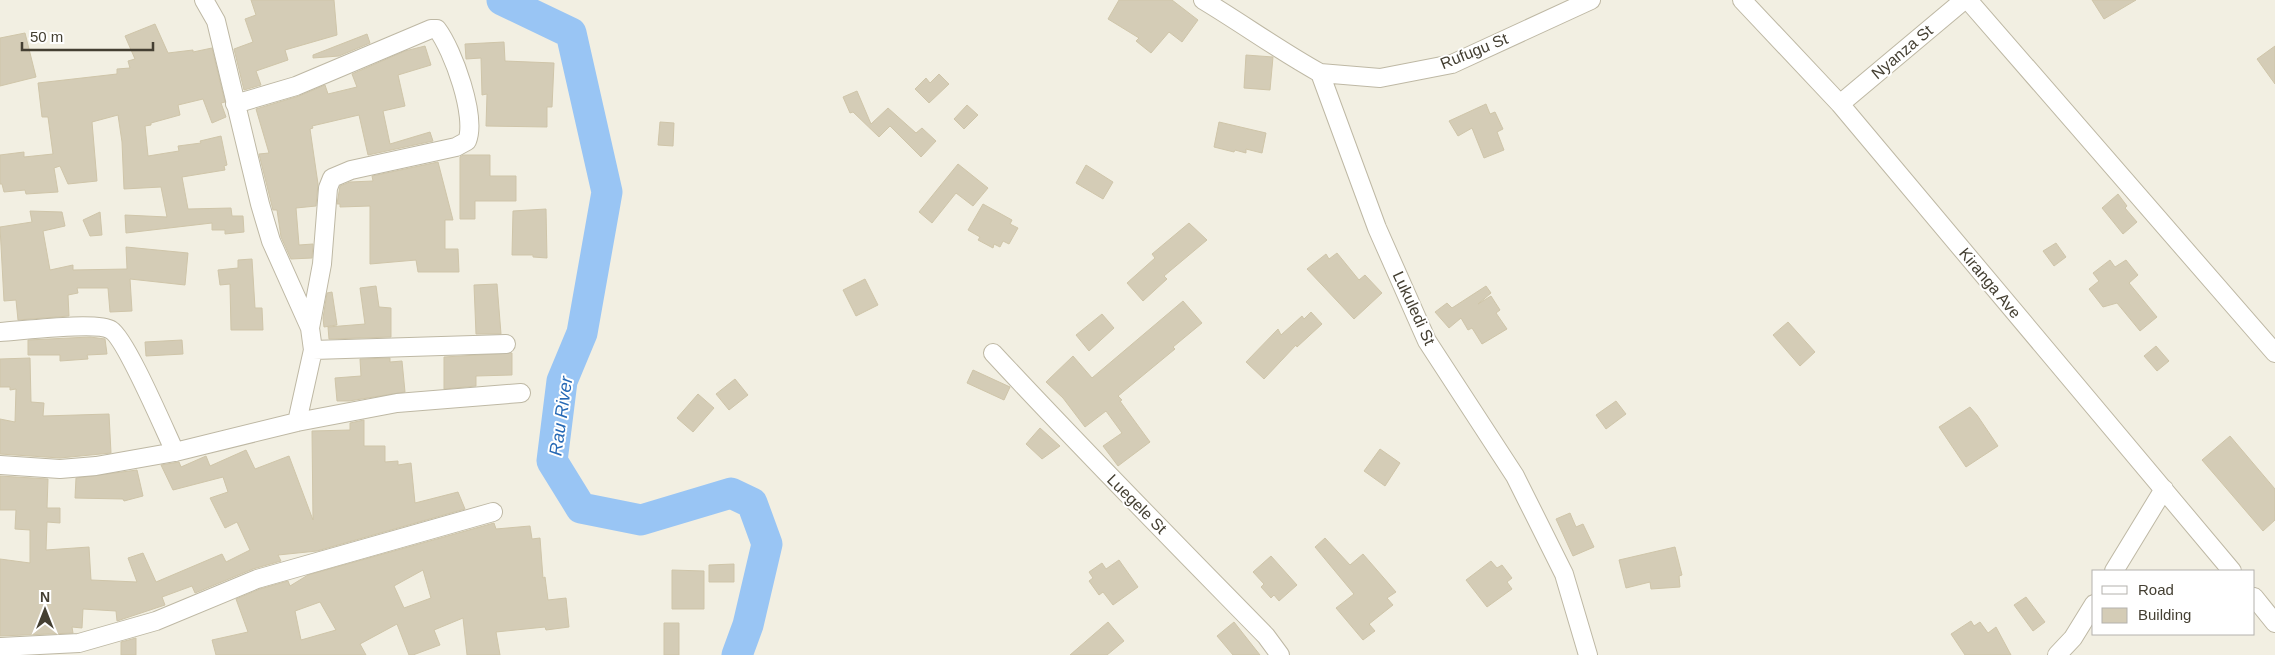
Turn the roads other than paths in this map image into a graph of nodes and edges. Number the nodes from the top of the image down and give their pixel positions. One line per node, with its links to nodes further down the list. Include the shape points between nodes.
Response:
1 (204, 0): 8 (street, via 216,21)
2 (1203, 0): 7 (street)
3 (1591, 0): 7 (street, Rufugu St, via 1452,64 1380,78)
4 (1742, 0): 9 (street, Kiranga Ave)
5 (1964, 0): 9 (street, Nyanza St)
6 (1968, 0): 15 (street)
7 (1320, 73): 29 (street, Lukuledi St, via 1377,228 1427,341 1515,476 1564,574)
8 (235, 104): 10 (street, via 271,241); 10 (street, via 296,86 431,29 438,29 446,40 457,68 469,119 468,142 351,170 332,178 328,188 322,264)
9 (1840, 104): 20 (street, Kiranga Ave)
10 (310, 328): 13 (street)
11 (0, 332): 18 (street, via 93,326 111,330 124,345)
12 (506, 344): 13 (street)
13 (313, 350): 17 (street)
14 (993, 353): 28 (street, Luegele St, via 1107,475 1266,636)
15 (2275, 353)
16 (521, 393): 17 (street, via 397,403)
17 (297, 422): 18 (street)
18 (175, 452): 19 (street, via 60,469)
19 (0, 465)
20 (2164, 490): 22 (street); 23 (street, Kiranga Ave)
21 (493, 512): 27 (street, via 257,579 156,621 79,643)
22 (2115, 570)
23 (2231, 570)
24 (2255, 598): 26 (street)
25 (2092, 607): 30 (street, via 2073,638)
26 (2275, 623)
27 (0, 648)
28 (1280, 655)
29 (1588, 655)
30 (2057, 655)

